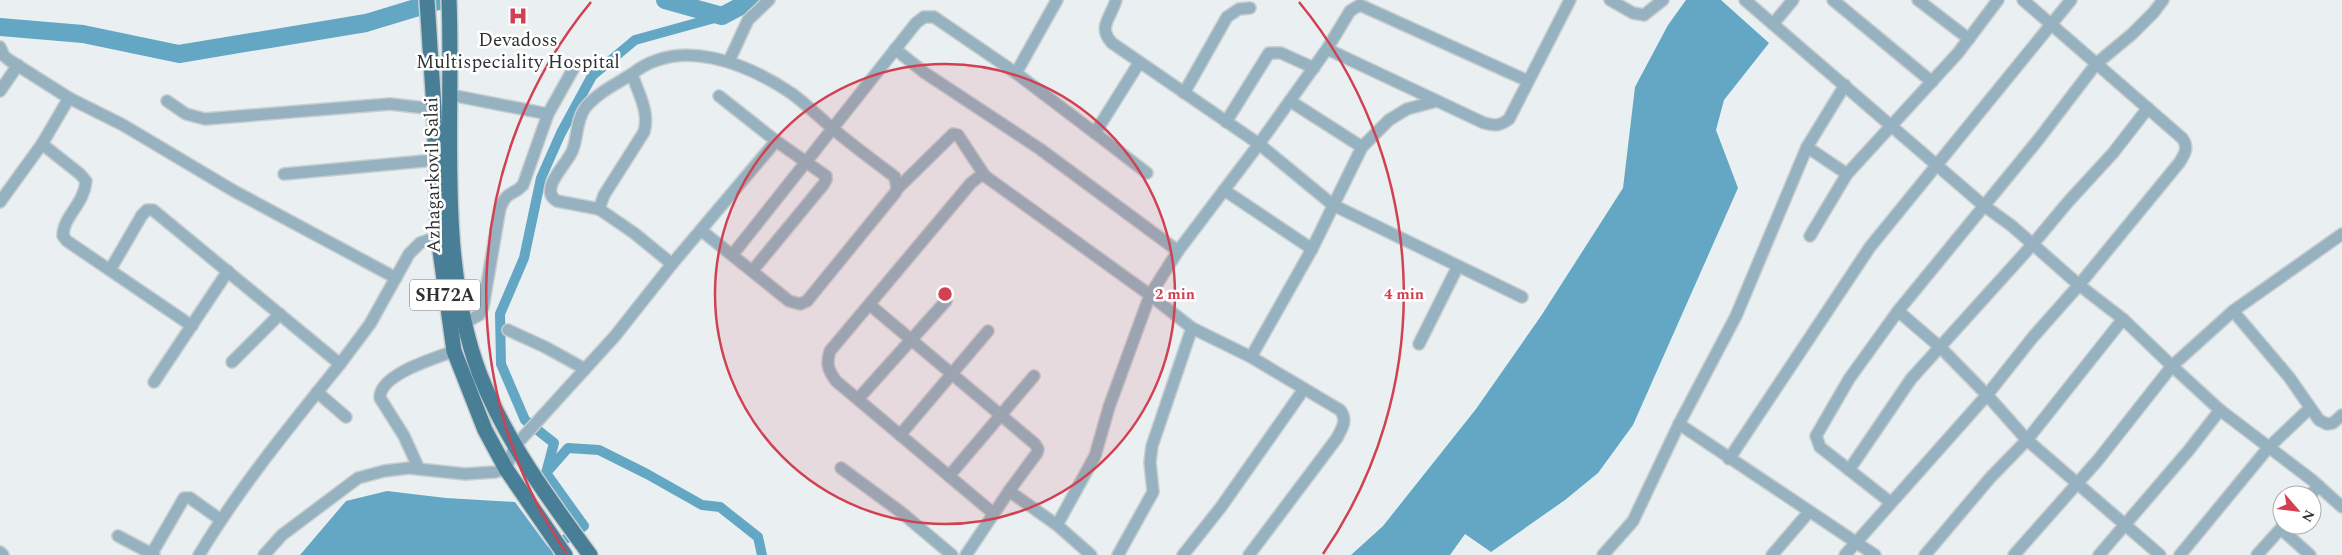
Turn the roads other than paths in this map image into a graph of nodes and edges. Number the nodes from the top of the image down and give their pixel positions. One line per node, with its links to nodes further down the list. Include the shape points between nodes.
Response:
1 (427, 0): 44 (main road, Azhagarkovil Salai / SH72A)
2 (449, 0): 37 (main road, Azhagarkovil Salai / SH72A)
3 (769, 0): 24 (street, via 748,20)
4 (1057, 0): 30 (street)
5 (1116, 0): 25 (street, via 1104,28 1105,36)
6 (1570, 0): 32 (street)
7 (1610, 0): 8 (street, via 1633,13 1644,15)
8 (1663, 0)
9 (1745, 0): 18 (street)
10 (1793, 0): 18 (street)
11 (1833, 0): 33 (street)
12 (1918, 0): 20 (street)
13 (1998, 0): 20 (street)
14 (2022, 0): 19 (street)
15 (2071, 0): 19 (street)
16 (2162, 0): 27 (street, via 2132,34)
17 (1250, 8): 36 (street, via 1239,9 1227,17)
18 (1773, 24): 34 (street)
19 (2050, 24): 27 (street); 57 (street)
20 (1969, 38): 33 (street)
21 (895, 49): 30 (street, via 916,23 930,16); 48 (street); 75 (street, via 925,73 1040,149)
22 (1327, 50): 29 (street); 32 (street, via 1350,11 1360,5); 42 (street)
23 (1, 53): 28 (street)
24 (728, 60): 31 (street, via 672,56 649,63); 48 (street, via 758,73 792,94)
25 (1139, 63): 36 (street); 49 (street)
26 (576, 64): 45 (street)
27 (2096, 64): 43 (street); 67 (street)
28 (18, 65): 35 (street); 39 (street)
29 (1314, 68): 41 (street); 46 (street, via 1281,53 1269,53)
30 (1016, 73): 49 (street)
31 (632, 74): 68 (street, via 646,112 646,124 604,195); 68 (street, via 604,91 586,107 580,117 572,152 550,191 558,201)
32 (1528, 81): 42 (street, via 1509,119 1502,125 1484,123)
33 (1932, 82): 47 (street)
34 (1845, 85): 47 (street); 54 (street)
35 (0, 91)
36 (1184, 93): 46 (street)
37 (451, 94): 45 (street); 70 (main road, Azhagarkovil Salai / SH72A)
38 (719, 96): 50 (street)
39 (69, 98): 51 (street); 82 (street)
40 (167, 101): 44 (street, via 186,114 205,119 390,104)
41 (1290, 101): 52 (street); 53 (street)
42 (1437, 101): 53 (street, via 1407,110 1390,120)
43 (2148, 108): 73 (street); 83 (street, via 2182,138 2186,149 2179,163)
44 (434, 109): 55 (main road, Azhagarkovil Salai / SH72A)
45 (548, 114): 92 (street, via 523,185 506,195 500,208 481,311)
46 (1226, 122): 52 (street)
47 (1892, 126): 57 (street); 60 (street)
48 (832, 128): 56 (street); 63 (street, via 895,177)
49 (1096, 133): 58 (street)
50 (776, 141): 56 (street); 69 (street)
51 (42, 144): 62 (street); 79 (street, via 86,181 85,193 63,228 63,236)
52 (1260, 144): 64 (street); 66 (street)
53 (1362, 147): 66 (street)
54 (1807, 147): 60 (street); 118 (street, via 1736,316)
55 (435, 160): 59 (street); 70 (main road, Azhagarkovil Salai / SH72A)
56 (806, 162): 76 (street); 80 (street, via 826,176 826,180)
57 (1938, 165): 67 (street); 123 (street, via 1870,247)
58 (1147, 173)
59 (284, 174)
60 (1847, 174): 72 (street)
61 (985, 176): 63 (street, via 960,138 953,134); 84 (street); 87 (street, via 971,183)
62 (5, 186): 65 (street)
63 (897, 188): 80 (street, via 807,302 789,301)
64 (1224, 190): 74 (street); 75 (street)
65 (0, 202)
66 (1333, 204): 74 (street); 78 (street)
67 (1983, 205): 73 (street); 88 (street)
68 (599, 210): 77 (street)
69 (702, 231): 76 (street); 77 (street)
70 (445, 234): 82 (street, via 420,243 409,254); 92 (main road, Azhagarkovil Salai / SH72A); 100 (main road, Azhagarkovil Salai / SH72A)
71 (2342, 234): 89 (street)
72 (1810, 236)
73 (2033, 244): 83 (street); 99 (street)
74 (1312, 249): 101 (street)
75 (1178, 251): 84 (street)
76 (733, 254): 80 (street)
77 (672, 264): 105 (street)
78 (1458, 266): 85 (street); 98 (street)
79 (110, 270): 81 (street, via 142,215 153,210); 93 (street)
80 (753, 270)
81 (228, 271): 90 (street); 93 (street)
82 (396, 278): 103 (street, via 370,324)
83 (2079, 285): 91 (street); 111 (street)
84 (1150, 295): 94 (street); 139 (street, via 1109,407 1095,456)
85 (1522, 297)
86 (946, 301): 97 (street)
87 (870, 305): 97 (street); 112 (street, via 830,351 827,360 828,372)
88 (1898, 311): 99 (street); 127 (street, via 1849,379 1816,436 1820,447)
89 (2233, 311): 104 (street); 113 (street, via 2289,377)
90 (280, 314): 102 (street); 103 (street)
91 (2123, 319): 104 (street); 120 (street)
92 (465, 323): 121 (main road, Azhagarkovil Salai / SH72A, via 480,374)
93 (192, 326): 108 (street)
94 (1192, 328): 101 (street); 154 (street, via 1152,446 1153,492)
95 (508, 330): 105 (street)
96 (988, 331): 106 (street)
97 (912, 341): 106 (street); 112 (street)
98 (1419, 344)
99 (1941, 348): 111 (street); 127 (street, via 1911,379)
100 (454, 351): 125 (street, via 411,368 383,386 380,393); 126 (main road, Azhagarkovil Salai / SH72A, via 486,430)
101 (1251, 357): 109 (street)
102 (232, 362)
103 (340, 364): 110 (street)
104 (2172, 366): 114 (street); 129 (street)
105 (585, 369): 121 (street)
106 (951, 374): 117 (street); 119 (street)
107 (1034, 376): 117 (street)
108 (154, 382)
109 (1304, 389): 155 (street); 156 (street, via 1340,410 1345,419 1342,428)
110 (317, 392): 116 (street); 137 (street)
111 (1987, 395): 120 (street); 133 (street)
112 (858, 399): 119 (street)
113 (2310, 408): 115 (street, via 2319,420 2327,424); 122 (street)
114 (2220, 410): 122 (street); 138 (street)
115 (2342, 415)
116 (346, 417)
117 (1001, 417): 128 (street); 132 (street, via 1038,449)
118 (1679, 424): 123 (street); 157 (street, via 1633,520)
119 (900, 434): 128 (street)
120 (2027, 440): 129 (street); 161 (street)
121 (516, 446): 126 (street); 150 (main road, Azhagarkovil Salai / SH72A, via 532,475)
122 (2268, 448): 130 (street); 165 (street)
123 (1729, 459): 135 (street)
124 (841, 468): 151 (street)
125 (419, 469): 126 (street, via 465,474); 149 (street, via 384,470 358,478 282,535)
126 (506, 469): 144 (main road, Azhagarkovil Salai / SH72A)
127 (1849, 470): 133 (street)
128 (949, 476): 136 (street)
129 (2078, 484): 138 (street); 162 (street)
130 (2319, 485)
131 (2322, 488): 134 (street)
132 (1009, 491): 136 (street); 139 (street)
133 (1890, 502): 143 (street)
134 (2342, 507)
135 (1809, 512): 143 (street); 158 (street)
136 (993, 513): 152 (street)
137 (221, 520): 147 (street, via 190,498 184,498); 148 (street)
138 (2127, 524): 163 (street); 164 (street)
139 (1057, 525): 153 (street)
140 (2275, 535): 166 (street)
141 (2290, 535): 167 (street)
142 (118, 536): 147 (street)
143 (1855, 542): 159 (street); 160 (street)
144 (561, 548)
145 (0, 552): 146 (street)
146 (3, 555)
147 (153, 555)
148 (199, 555)
149 (264, 555)
150 (590, 555)
151 (952, 555)
152 (966, 555)
153 (1091, 555)
154 (1118, 555)
155 (1183, 555)
156 (1249, 555)
157 (1602, 555)
158 (1772, 555)
159 (1845, 555)
160 (1875, 555)
161 (1925, 555)
162 (2014, 555)
163 (2099, 555)
164 (2160, 555)
165 (2180, 555)
166 (2257, 555)
167 (2310, 555)

